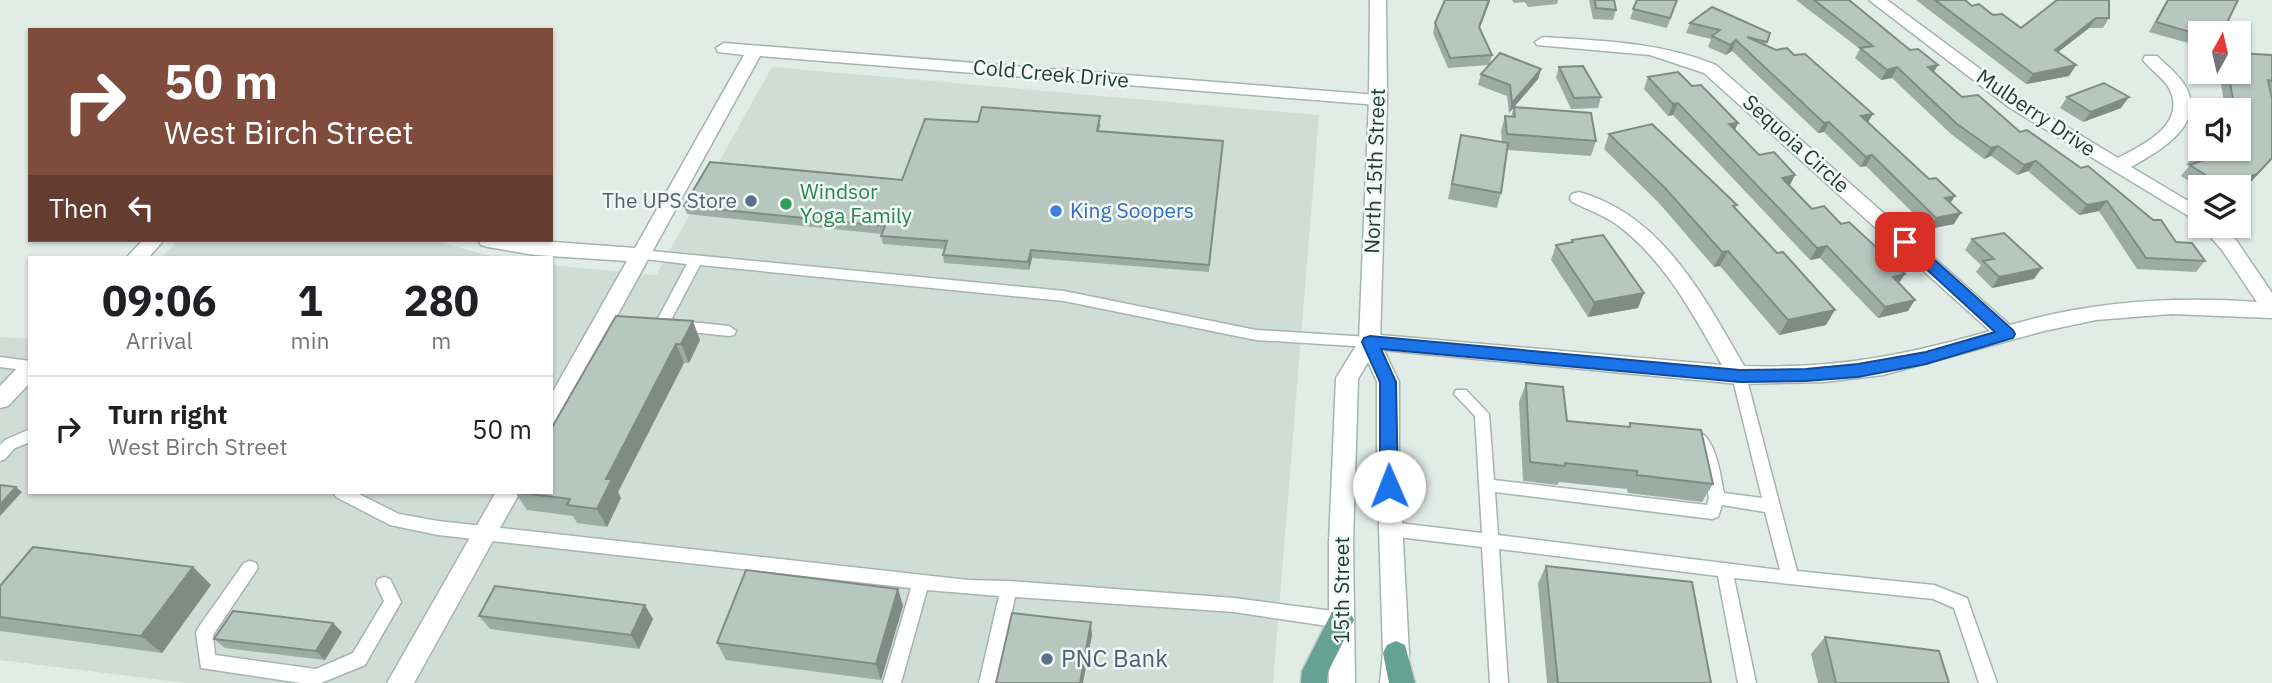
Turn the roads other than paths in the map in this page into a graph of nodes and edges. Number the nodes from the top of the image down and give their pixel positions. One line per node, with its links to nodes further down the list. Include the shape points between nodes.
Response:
1 (1378, 0): 7 (street, North 15th Street)
2 (1877, 0): 8 (street, Mulberry Drive, via 2016,104)
3 (1543, 42): 19 (street, Sequoia Circle, via 1659,51 1710,69)
4 (724, 48): 5 (street, Cold Creek Drive)
5 (755, 50): 7 (street, Cold Creek Drive); 14 (street)
6 (2151, 60): 8 (street, via 2177,85 2184,111 2167,136)
7 (1378, 100): 20 (street, North 15th Street)
8 (2118, 166): 10 (street, Mulberry Drive)
9 (1579, 198): 24 (street, via 1620,218 1658,252 1685,284)
10 (2188, 210)
11 (2222, 238): 17 (street)
12 (151, 242): 15 (street)
13 (500, 242): 14 (street)
14 (642, 255): 16 (lane); 27 (street)
15 (138, 256)
16 (696, 260): 18 (lane, via 662,324); 20 (lane, via 1064,296 1256,335)
17 (2272, 310): 19 (street, via 2125,309)
18 (729, 331)
19 (2007, 334): 24 (street, via 1877,368)
20 (1370, 342): 24 (street); 36 (street, North 15th Street, via 1388,382); 45 (street, 15th Street, via 1347,378)
21 (0, 362): 22 (lane)
22 (28, 368)
23 (28, 370): 26 (street)
24 (1740, 376): 35 (lane)
25 (1461, 394): 31 (lane, via 1482,414)
26 (0, 400)
27 (553, 411)
28 (1680, 435): 34 (lane, via 1693,436 1707,449)
29 (28, 436): 30 (lane)
30 (0, 455)
31 (1486, 485): 34 (lane, via 1712,512); 38 (lane)
32 (345, 494): 37 (lane, via 396,520)
33 (507, 494): 37 (street)
34 (1717, 498): 35 (lane)
35 (1772, 506): 41 (lane)
36 (1390, 529): 38 (lane); 46 (street)
37 (485, 533): 42 (lane); 47 (street)
38 (1489, 542): 40 (lane); 54 (lane)
39 (250, 568): 43 (lane, via 204,634 207,662 316,677 359,659 393,602)
40 (1725, 572): 41 (lane); 55 (lane)
41 (1790, 578): 56 (lane, via 1934,592 1961,603)
42 (921, 582): 44 (lane); 48 (lane)
43 (384, 584)
44 (1009, 589): 45 (lane, via 1234,605); 49 (lane)
45 (1341, 620): 50 (main road, via 1315,671); 51 (street, 15th Street)
46 (1396, 653): 52 (street); 53 (main road)
47 (400, 683)
48 (892, 683)
49 (988, 683)
50 (1314, 683)
51 (1342, 683)
52 (1393, 683)
53 (1402, 683)
54 (1499, 683)
55 (1747, 683)
56 (1988, 683)

